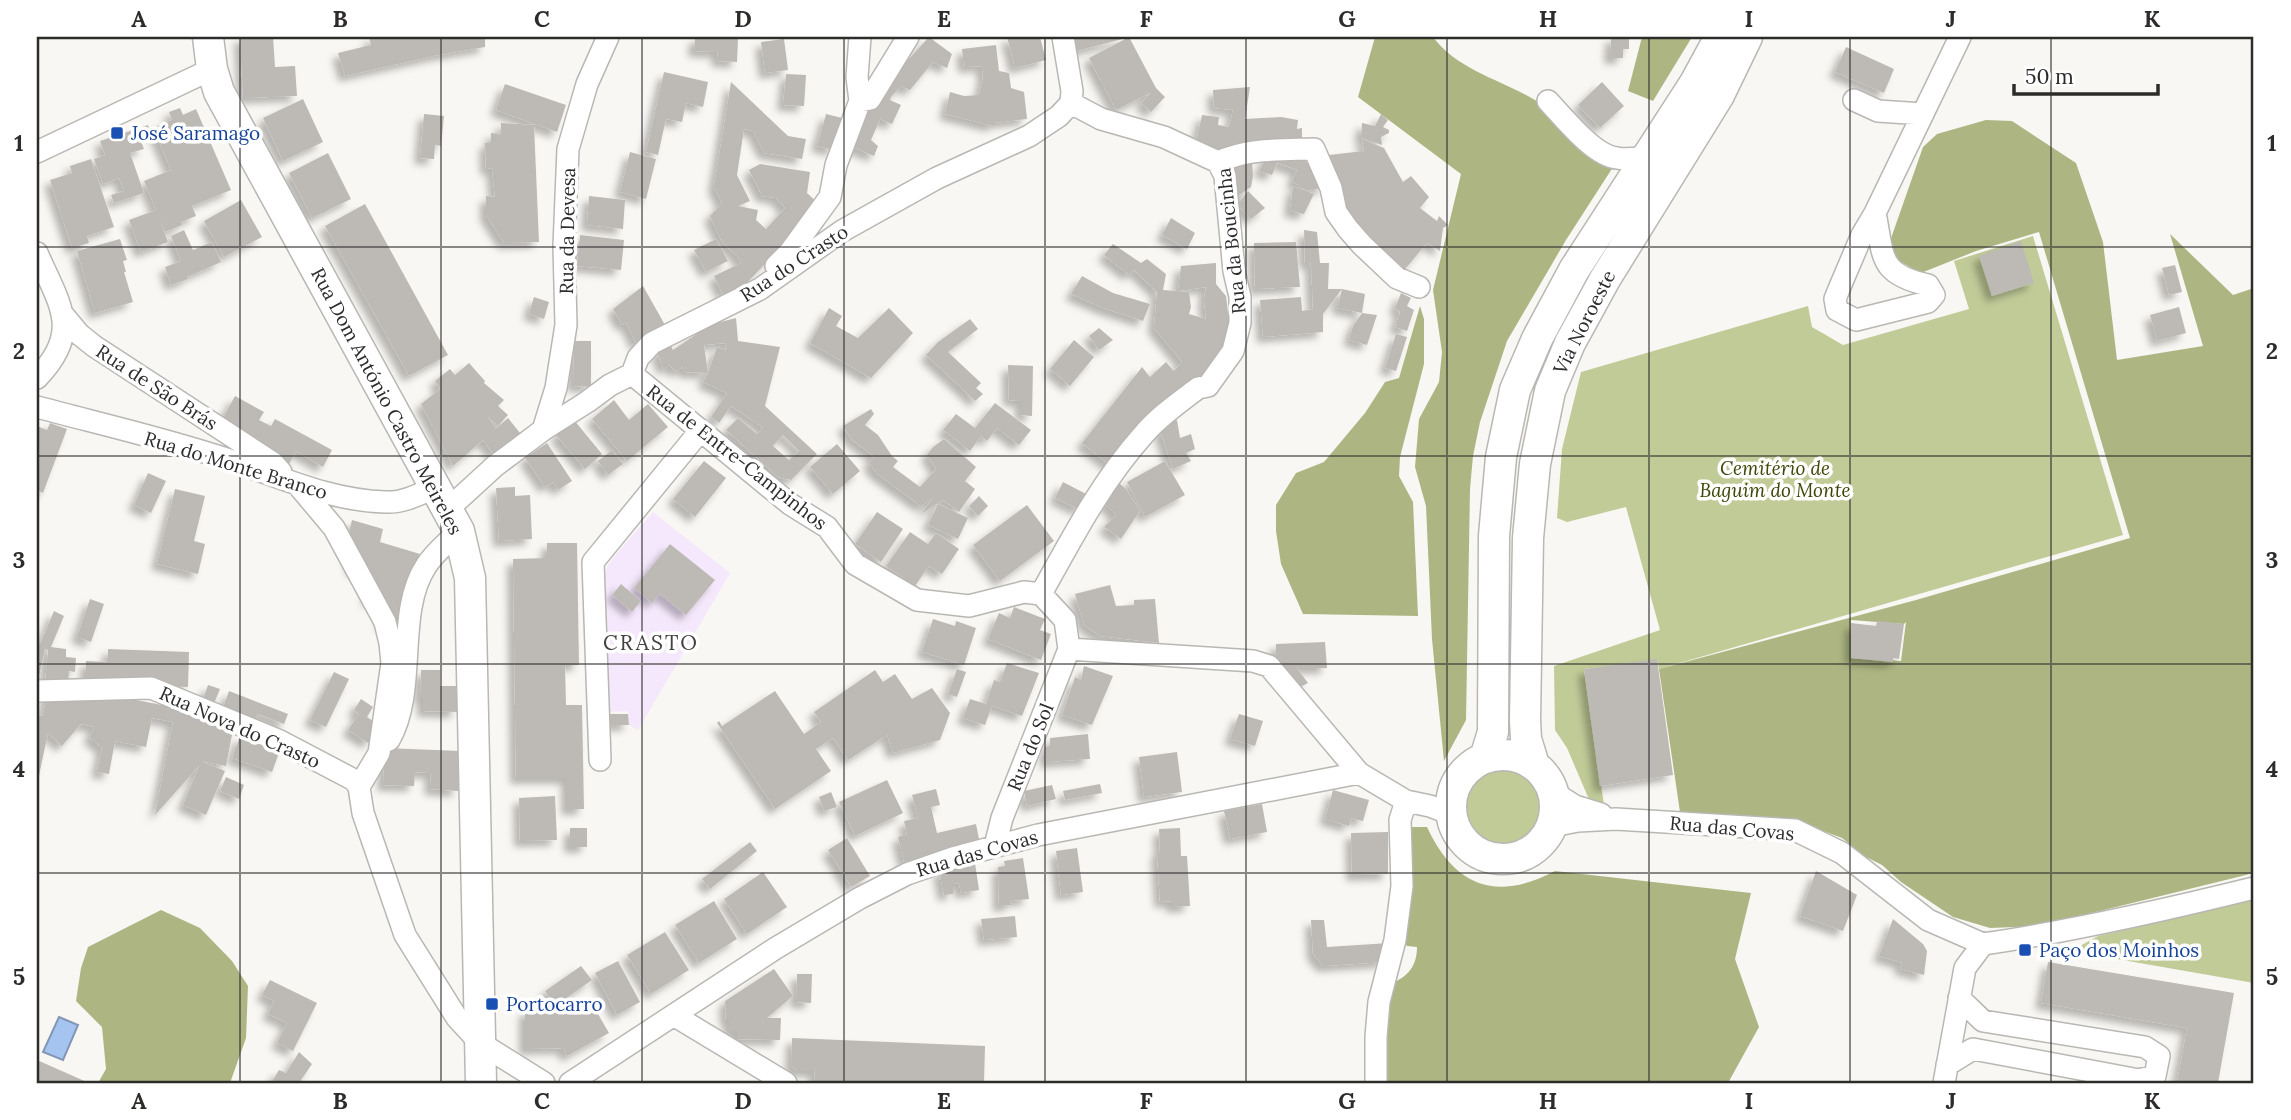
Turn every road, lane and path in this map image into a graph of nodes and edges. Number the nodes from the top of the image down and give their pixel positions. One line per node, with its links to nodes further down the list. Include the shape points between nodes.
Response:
1 (208, 37): 9 (main road, Rua Dom António Castro Meireles)
2 (608, 37): 26 (street, Rua da Devesa, via 587,84 568,149 566,326 556,388)
3 (860, 37): 11 (street)
4 (908, 37): 11 (street, via 870,99)
5 (1063, 37): 13 (street)
6 (1720, 37): 16 (main road, Via Noroeste)
7 (1747, 37): 36 (main road, Via Noroeste, via 1719,95 1605,279 1550,391 1535,464 1528,538 1525,720)
8 (1960, 37): 14 (street)
9 (212, 69): 15 (street); 29 (main road, Rua Dom António Castro Meireles, via 219,92)
10 (1854, 100): 14 (street, via 1878,111)
11 (860, 101): 21 (street, via 836,165 830,197 790,253 765,276)
12 (1548, 101): 16 (street, via 1603,154 1616,159)
13 (1071, 103): 17 (street, via 1101,119 1164,137); 21 (street, Rua do Crasto, via 1059,117 1029,136 937,178 842,230)
14 (1923, 114): 18 (street)
15 (37, 152)
16 (1646, 157): 34 (main road, Via Noroeste, via 1555,305 1512,403 1501,457 1494,536 1493,732)
17 (1218, 162): 20 (street, Rua da Boucinha, via 1265,149 1314,149 1336,212 1348,229 1398,278); 30 (street, Rua da Boucinha, via 1225,176 1240,297 1233,351 1208,386 1198,388 1144,434 1083,516)
18 (1875, 213): 18 (street, via 1835,299 1838,310 1856,320 1928,303 1934,295 1928,285 1904,280 1891,270 1883,255)
19 (37, 253): 22 (street, Rua de São Brás)
20 (1419, 287)
21 (760, 289): 23 (street, Rua do Crasto, via 652,343 638,358)
22 (64, 316): 24 (street, via 59,347); 28 (street, Rua de São Brás, via 94,346 273,463)
23 (632, 374): 26 (street, Rua do Crasto); 27 (street, Rua de Entre-Campinhos)
24 (37, 378)
25 (37, 407): 28 (street, Rua do Monte Branco)
26 (543, 430): 29 (street, Rua do Crasto)
27 (700, 431): 30 (street, Rua de Entre-Campinhos, via 790,504 827,527 855,565 917,600 969,606 1024,592); 35 (street, via 593,562)
28 (291, 481): 29 (street, Rua do Monte Branco, via 344,497 389,503 411,497); 33 (street, Rua de São Brás, via 334,528 385,622 392,663)
29 (448, 509): 33 (street, Rua do Crasto, via 411,608 396,729); 49 (main road, Rua Dom António Castro Meireles, via 470,578)
30 (1041, 594): 31 (street, via 1065,620)
31 (1069, 649): 37 (street, via 1253,661 1269,666); 44 (street, Rua do Sol)
32 (37, 691): 38 (street, Rua Nova do Crasto, via 151,688 280,741 344,774)
33 (379, 752): 38 (street, Rua do Crasto)
34 (1485, 758): 36 (main road, via 1519,757); 41 (main road, via 1458,780)
35 (600, 760)
36 (1534, 765): 39 (main road)
37 (1359, 773): 40 (street); 44 (street, Rua das Covas)
38 (359, 787): 49 (street, via 363,813 405,935 457,1018)
39 (1553, 792): 42 (street, Rua das Covas, via 1575,806); 43 (main road)
40 (1406, 801): 41 (street); 55 (street, via 1400,820 1402,886 1395,940 1379,1002)
41 (1444, 805): 43 (main road, via 1466,845 1498,860 1531,851)
42 (1616, 819): 43 (street, Rua das Covas); 46 (street, Rua das Covas, via 1796,830 1842,853 1928,920)
43 (1552, 825)
44 (995, 846): 48 (street, Rua das Covas, via 886,883 776,948)
45 (2254, 888): 46 (street)
46 (1983, 944): 47 (street, via 1965,968)
47 (1959, 998): 50 (street); 50 (street, via 1983,1021 2145,1047 2159,1056 2155,1076 2138,1080 1973,1049)
48 (675, 1016): 53 (street, Rua das Covas); 54 (street)
49 (481, 1043): 51 (main road, Rua Dom António Castro Meireles); 52 (street)
50 (1945, 1074)
51 (481, 1083)
52 (544, 1083)
53 (570, 1083)
54 (786, 1083)
55 (1376, 1083)

